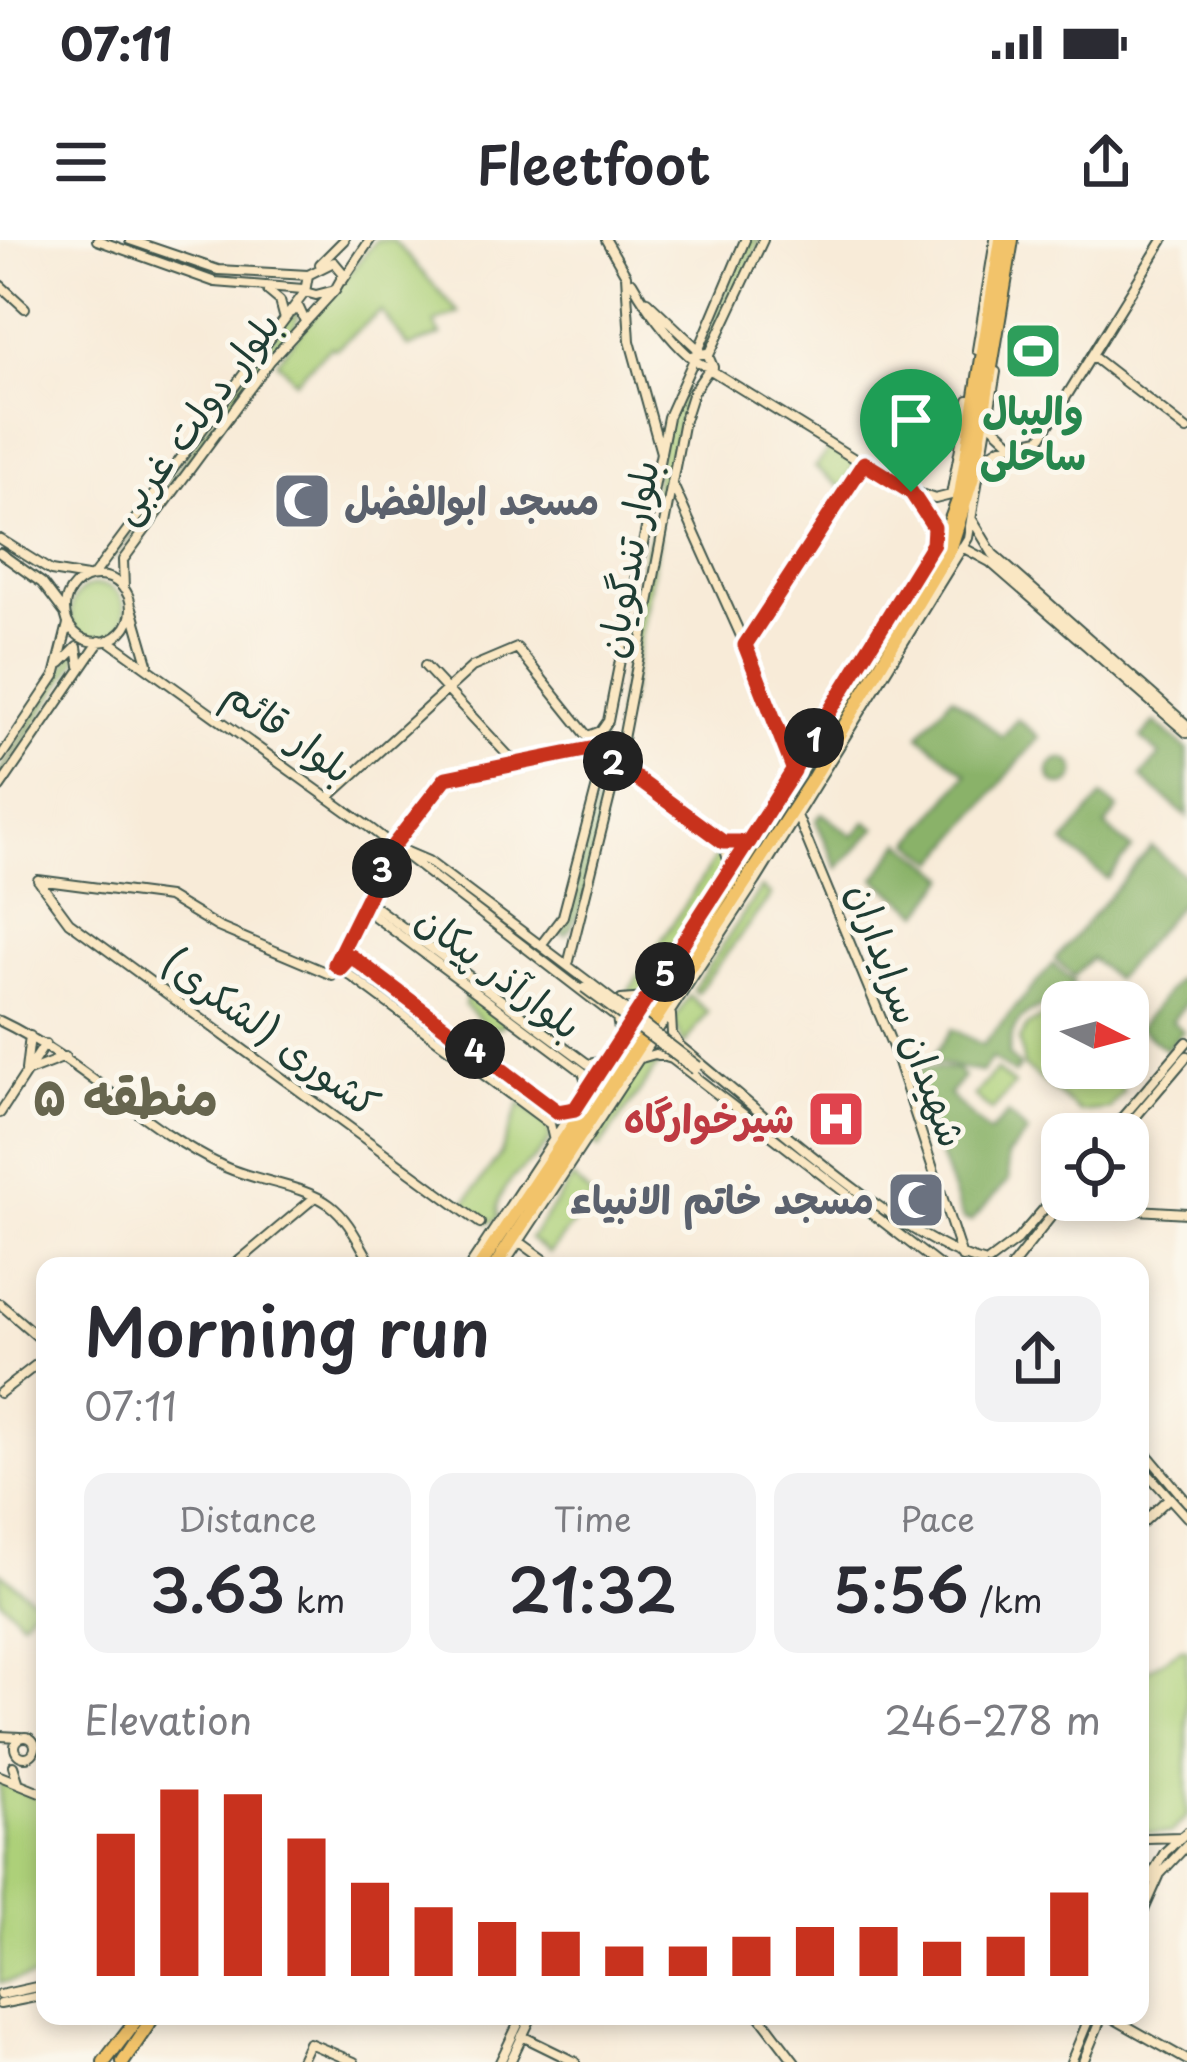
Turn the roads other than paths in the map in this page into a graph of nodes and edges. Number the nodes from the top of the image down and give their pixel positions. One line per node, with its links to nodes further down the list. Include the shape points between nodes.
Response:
1 (97, 240): 17 (street, via 187,275)
2 (130, 240): 13 (street, via 218,270)
3 (348, 240): 10 (street); 11 (street)
4 (606, 240): 14 (street)
5 (745, 240): 24 (street, بلوار تندگویان)
6 (763, 240): 26 (street, بلوار تندگویان)
7 (998, 240): 27 (highway)
8 (1015, 240): 27 (highway); 30 (street)
9 (1162, 240): 28 (street)
10 (369, 241): 15 (street)
11 (317, 267): 12 (street); 15 (street, via 339,264)
12 (308, 275): 13 (street); 18 (street)
13 (281, 276): 20 (street, via 287,283)
14 (629, 279): 25 (street, via 653,321); 38 (street, via 630,341)
15 (342, 281): 19 (street)
16 (0, 285): 21 (street)
17 (267, 290): 20 (street); 22 (street)
18 (305, 290): 19 (street); 20 (street); 22 (street, بلوار دولت غربی)
19 (335, 290): 23 (street, بلوار دولت غربی)
20 (280, 291)
21 (25, 308)
22 (284, 316): 23 (street, via 303,309); 51 (street, بلوار دولت غربی)
23 (303, 323): 54 (street, بلوار دولت غربی)
24 (703, 333): 25 (street); 26 (street, بلوار تندگویان)
25 (685, 342): 26 (street); 31 (street)
26 (704, 354): 29 (street); 29 (street, بلوار تندگویان); 31 (street, بلوار تندگویان); 32 (street)
27 (984, 356): 30 (highway); 42 (street, via 951,495); 62 (highway, via 963,520)
28 (1092, 356): 36 (street); 37 (street, via 1040,439)
29 (709, 369): 32 (street); 34 (street, بلوار تندگویان)
30 (996, 371): 35 (street)
31 (687, 373): 33 (street, بلوار تندگویان)
32 (743, 389): 40 (street)
33 (676, 394): 34 (street, via 689,384); 38 (street, بلوار تندگویان)
34 (688, 404): 41 (street, بلوار تندگویان)
35 (989, 422): 37 (street); 39 (street)
36 (1187, 430)
37 (1016, 446): 39 (street)
38 (661, 453): 44 (street, بلوار تندگویان)
39 (984, 458): 45 (street)
40 (864, 463): 42 (street); 65 (street)
41 (672, 484): 43 (street, بلوار تندگویان); 65 (street)
42 (911, 492): 58 (street, via 934,527)
43 (669, 500): 44 (street, via 661,516); 47 (street, بلوار تندگویان)
44 (650, 506): 46 (street, بلوار تندگویان)
45 (973, 515): 49 (street); 50 (street)
46 (646, 528): 47 (street, via 656,518); 73 (street, بلوار تندگویان)
47 (664, 531): 72 (street, بلوار تندگویان)
48 (0, 539): 55 (street)
49 (982, 542): 52 (street); 67 (street)
50 (962, 548): 52 (street); 60 (street)
51 (107, 552): 54 (street, via 111,562); 56 (street, بلوار دولت غربی)
52 (976, 552): 67 (street)
53 (0, 553): 57 (street)
54 (123, 560): 59 (street, بلوار دولت غربی)
55 (51, 571): 56 (street); 57 (street)
56 (91, 576): 59 (street); 63 (street, via 70,592)
57 (41, 584): 63 (street)
58 (906, 587): 62 (highway); 83 (street)
59 (124, 589): 61 (street)
60 (934, 594): 62 (highway); 88 (street)
61 (130, 603): 64 (street, via 126,626); 66 (street)
62 (908, 610): 74 (highway)
63 (67, 618): 64 (street, via 84,639); 70 (street)
64 (104, 641): 66 (street, بلوار قائم); 69 (street)
65 (745, 645): 83 (street)
66 (148, 664): 87 (street, بلوار قائم)
67 (1113, 665): 75 (street)
68 (425, 667): 71 (street)
69 (78, 673): 70 (street, via 77,647); 85 (street)
70 (55, 676): 79 (street)
71 (446, 691): 76 (street, via 472,668 517,648); 80 (street); 87 (street)
72 (634, 697): 73 (street, via 617,731); 81 (street, بلوار تندگویان)
73 (613, 698): 76 (street, بلوار تندگویان, via 604,729)
74 (846, 711): 83 (highway); 84 (highway)
75 (1187, 729)
76 (588, 736): 77 (street)
77 (595, 748): 78 (street); 80 (street)
78 (604, 754): 81 (street); 89 (street)
79 (0, 758)
80 (515, 764): 93 (street, via 446,778)
81 (618, 765): 82 (street)
82 (633, 776): 90 (street, via 615,781); 94 (street)
83 (793, 778): 86 (highway); 103 (highway)
84 (812, 780): 88 (highway); 101 (highway)
85 (0, 787)
86 (779, 795): 95 (street)
87 (328, 798): 92 (street, بلوار قائم)
88 (808, 799): 91 (street)
89 (588, 808): 90 (street, via 602,786); 105 (street)
90 (605, 813): 106 (street)
91 (797, 817): 100 (street); 149 (street, شهیدان سرایداران, via 892,1047)
92 (379, 836): 93 (street); 96 (street, بلوار قائم)
93 (401, 836): 96 (street)
94 (723, 842): 95 (street); 98 (street)
95 (749, 842): 98 (street)
96 (393, 846): 97 (street, بلوار قائم); 99 (street); 104 (street, بلوار قائم, via 421,856)
97 (402, 854): 99 (street); 104 (street, بلوار قائم)
98 (731, 870): 103 (street)
99 (380, 871): 102 (street)
100 (749, 892): 101 (highway); 112 (street)
101 (734, 900): 112 (highway)
102 (364, 903): 108 (street); 125 (street, بلوارآذر پیکان)
103 (712, 906): 112 (highway)
104 (492, 916): 113 (street, بلوار قائم); 134 (street, bridge)
105 (560, 924): 106 (street, via 566,937); 107 (street)
106 (577, 929): 110 (street)
107 (544, 941)
108 (340, 948): 109 (street); 111 (street)
109 (351, 956): 111 (street); 130 (street)
110 (569, 961)
111 (338, 966): 135 (street); 147 (street, کشوری (لشکری), via 332,975 168,898 38,880 69,922)
112 (662, 1002): 113 (street, via 621,1000 624,1014); 116 (street); 119 (street); 124 (street); 127 (highway); 138 (highway)
113 (613, 1015): 116 (street)
114 (0, 1021): 115 (street)
115 (30, 1036): 117 (street); 126 (street)
116 (620, 1039): 123 (street)
117 (43, 1042): 121 (street); 126 (street)
118 (1187, 1042): 132 (street)
119 (680, 1046): 122 (street, via 667,1046); 134 (street)
120 (1187, 1056): 133 (street)
121 (66, 1057): 126 (street); 141 (street, via 125,1107 222,1165)
122 (672, 1059): 124 (street, via 656,1054); 134 (street)
123 (607, 1060): 125 (street, بلوارآذر پیکان); 128 (street)
124 (636, 1064): 127 (highway); 143 (street)
125 (586, 1068): 128 (street, بلوارآذر پیکان)
126 (27, 1071): 131 (street)
127 (611, 1089): 138 (highway)
128 (588, 1092): 129 (street)
129 (575, 1109): 130 (street); 136 (street)
130 (558, 1112): 135 (street)
131 (0, 1113)
132 (1126, 1113)
133 (1139, 1113)
134 (760, 1120): 137 (street); 139 (street)
135 (550, 1124): 136 (street)
136 (554, 1142): 140 (street)
137 (851, 1181): 139 (street); 153 (street)
138 (542, 1183): 140 (highway); 143 (highway); 157 (highway); 158 (highway)
139 (844, 1191): 161 (street)
140 (518, 1196): 148 (street)
141 (316, 1197): 154 (street); 155 (street, via 341,1215)
142 (1149, 1211): 144 (street)
143 (538, 1214): 150 (street)
144 (1187, 1214)
145 (1041, 1216): 151 (street)
146 (1043, 1221): 151 (street)
147 (480, 1223): 148 (street); 152 (street)
148 (499, 1223): 152 (street)
149 (952, 1236): 153 (street); 162 (street, شهیدان سرایداران)
150 (520, 1242): 159 (street); 160 (street)
151 (1020, 1244): 163 (street); 164 (street)
152 (483, 1247): 156 (street)
153 (944, 1250): 162 (street)
154 (244, 1257)
155 (367, 1257)
156 (476, 1257)
157 (487, 1257)
158 (504, 1257)
159 (507, 1257)
160 (541, 1257)
161 (928, 1257)
162 (962, 1257)
163 (995, 1257)
164 (1015, 1257)
165 (0, 1304): 166 (street)
166 (36, 1341)
167 (36, 1362): 168 (street)
168 (0, 1393)
169 (1149, 1457): 172 (street)
170 (1149, 1476): 171 (street)
171 (1168, 1498): 173 (street); 174 (street)
172 (1187, 1502)
173 (1149, 1516)
174 (1187, 1517)
175 (36, 1734): 177 (street)
176 (0, 1736): 177 (street)
177 (24, 1737): 179 (street, via 35,1744); 179 (street, via 16,1750)
178 (36, 1751): 179 (street)
179 (31, 1755): 180 (street)
180 (13, 1766): 181 (street); 182 (street, via 14,1779)
181 (0, 1774): 183 (street)
182 (36, 1790)
183 (36, 1790)
184 (1149, 1835): 185 (street)
185 (1185, 1838): 187 (street); 189 (street)
186 (1149, 1839): 187 (street)
187 (1166, 1852): 188 (street)
188 (1149, 1880)
189 (1149, 1899)
190 (36, 1991): 192 (street)
191 (36, 1993): 193 (street)
192 (0, 1995)
193 (0, 2004)
194 (132, 2025): 204 (highway)
195 (148, 2025): 205 (highway)
196 (518, 2025): 208 (street)
197 (528, 2025): 202 (street)
198 (767, 2025): 211 (street)
199 (1086, 2025): 212 (street)
200 (1102, 2025): 213 (street)
201 (1123, 2025): 203 (street)
202 (522, 2036): 209 (street); 210 (street)
203 (1187, 2060)
204 (104, 2062)
205 (123, 2062)
206 (300, 2062): 207 (street, via 313,2043)
207 (354, 2062)
208 (500, 2062)
209 (509, 2062)
210 (575, 2062)
211 (795, 2062)
212 (1072, 2062)
213 (1083, 2062)

